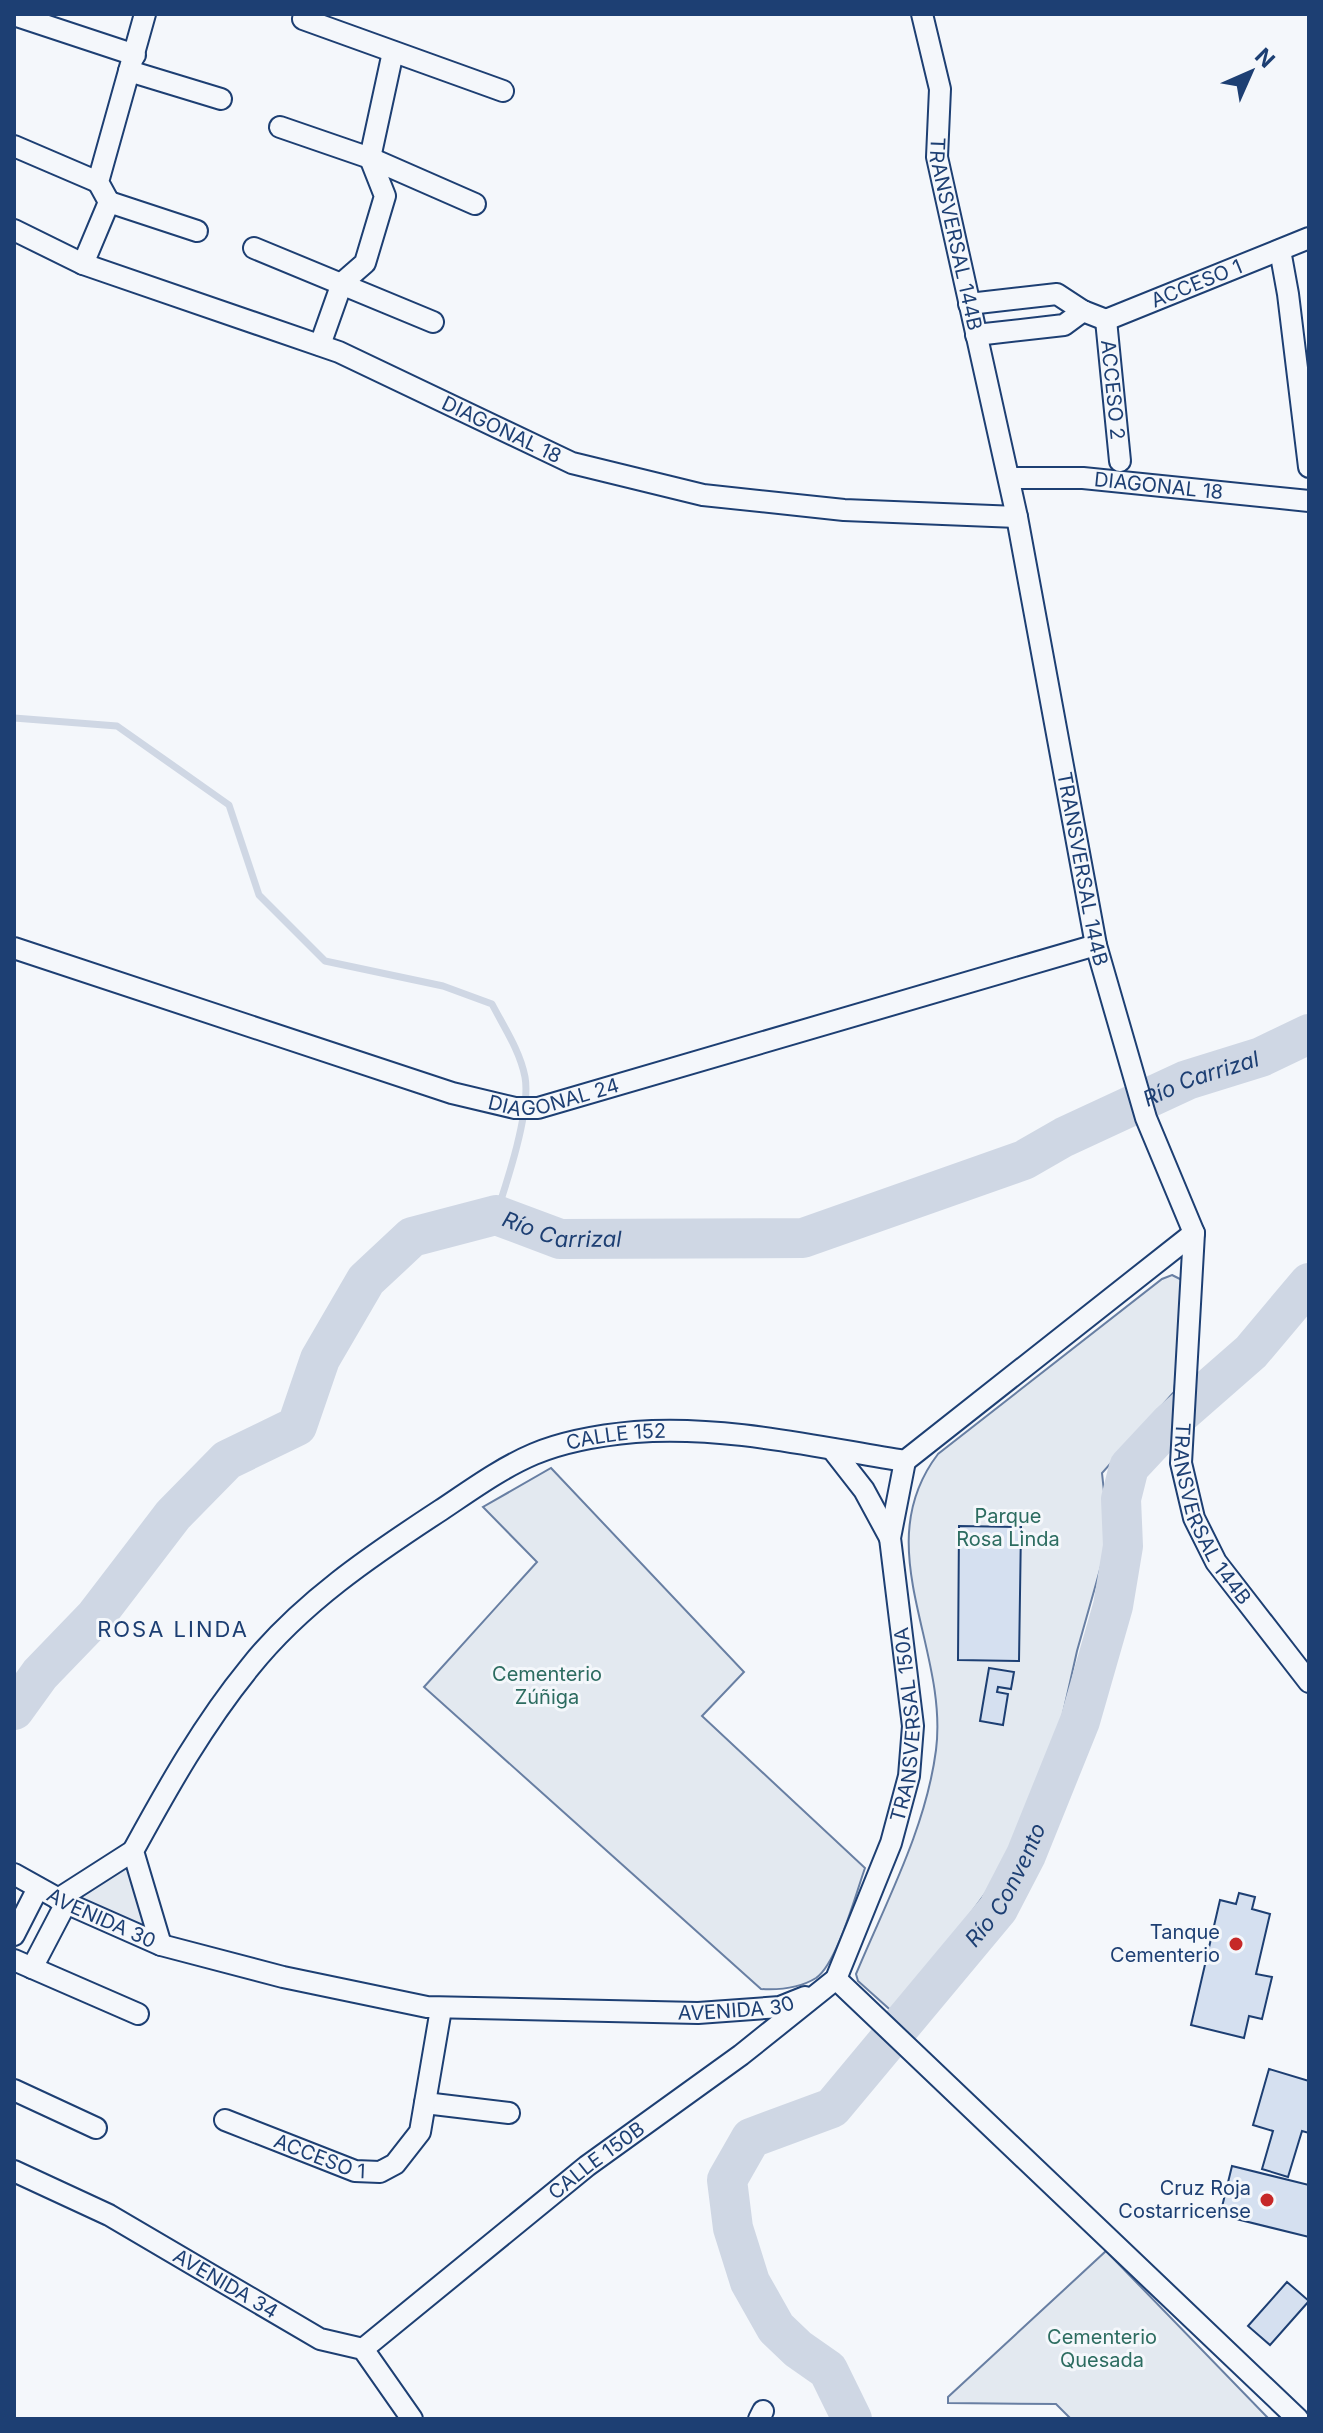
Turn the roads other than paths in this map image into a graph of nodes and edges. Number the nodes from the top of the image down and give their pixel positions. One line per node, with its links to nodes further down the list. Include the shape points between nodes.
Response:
1 (145, 14): 6 (street)
2 (922, 14): 22 (street, TRANSVERSAL 144B, via 940,89 937,157)
3 (14, 15): 6 (street)
4 (303, 19): 5 (street)
5 (393, 52): 7 (street); 11 (street)
6 (132, 63): 8 (street); 12 (street)
7 (503, 91)
8 (221, 99)
9 (280, 127): 11 (street)
10 (14, 146): 12 (street)
11 (370, 158): 14 (street); 21 (street, via 385,196 365,263)
12 (98, 182): 13 (street)
13 (109, 202): 16 (street); 20 (street)
14 (475, 204)
15 (14, 230): 20 (street, DIAGONAL 18)
16 (197, 231)
17 (1309, 238): 19 (street, ACCESO 1)
18 (254, 248): 21 (street)
19 (1280, 250): 24 (street, ACCESO 1); 29 (street)
20 (83, 264): 27 (street, DIAGONAL 18)
21 (342, 283): 25 (street); 27 (street)
22 (969, 304): 23 (street, via 1057,294); 26 (street, TRANSVERSAL 144B)
23 (1083, 311): 24 (street); 26 (street, via 1064,325)
24 (1106, 320): 28 (street, ACCESO 2)
25 (433, 322)
26 (976, 335): 30 (street, TRANSVERSAL 144B)
27 (320, 345): 32 (street, DIAGONAL 18, via 572,463 703,495 844,510)
28 (1120, 461)
29 (1309, 467)
30 (1009, 478): 31 (street, DIAGONAL 18, via 1083,478); 32 (street, TRANSVERSAL 144B)
31 (1309, 501)
32 (1017, 517): 33 (street, TRANSVERSAL 144B)
33 (1096, 945): 34 (street, DIAGONAL 24, via 538,1108 452,1093); 35 (street, TRANSVERSAL 144B, via 1146,1118)
34 (14, 948)
35 (1194, 1233): 37 (street); 39 (street, TRANSVERSAL 144B, via 1181,1463 1194,1518 1216,1562)
36 (832, 1449): 37 (street, CALLE 152); 38 (street, via 864,1490); 40 (street, CALLE 152, via 768,1438 638,1432 551,1448 499,1473 371,1557 280,1633 198,1738)
37 (905, 1461): 38 (street, TRANSVERSAL 150A)
38 (890, 1538): 47 (street, TRANSVERSAL 150A, via 913,1726 911,1763 903,1809)
39 (1309, 1682)
40 (133, 1851): 43 (street, CALLE 152); 45 (street)
41 (14, 1874): 42 (street, AVENIDA 30)
42 (38, 1888): 43 (street, AVENIDA 30); 44 (street)
43 (62, 1901): 45 (street, AVENIDA 30); 46 (street)
44 (14, 1935)
45 (161, 1945): 48 (street, AVENIDA 30, via 283,1977)
46 (20, 1965): 49 (street)
47 (836, 1979): 48 (street, AVENIDA 30, via 780,2007 729,2011); 56 (street, CALLE 150B, via 587,2166); 58 (street)
48 (441, 2009): 51 (street, ACCESO 1)
49 (138, 2014)
50 (14, 2090): 54 (street)
51 (425, 2103): 52 (street); 53 (street, ACCESO 1, via 420,2132 409,2149 380,2172 355,2171)
52 (509, 2113)
53 (225, 2120)
54 (96, 2128)
55 (14, 2171): 56 (street, AVENIDA 34, via 109,2215 320,2339)
56 (363, 2349): 57 (street)
57 (412, 2419)
58 (1298, 2419)

